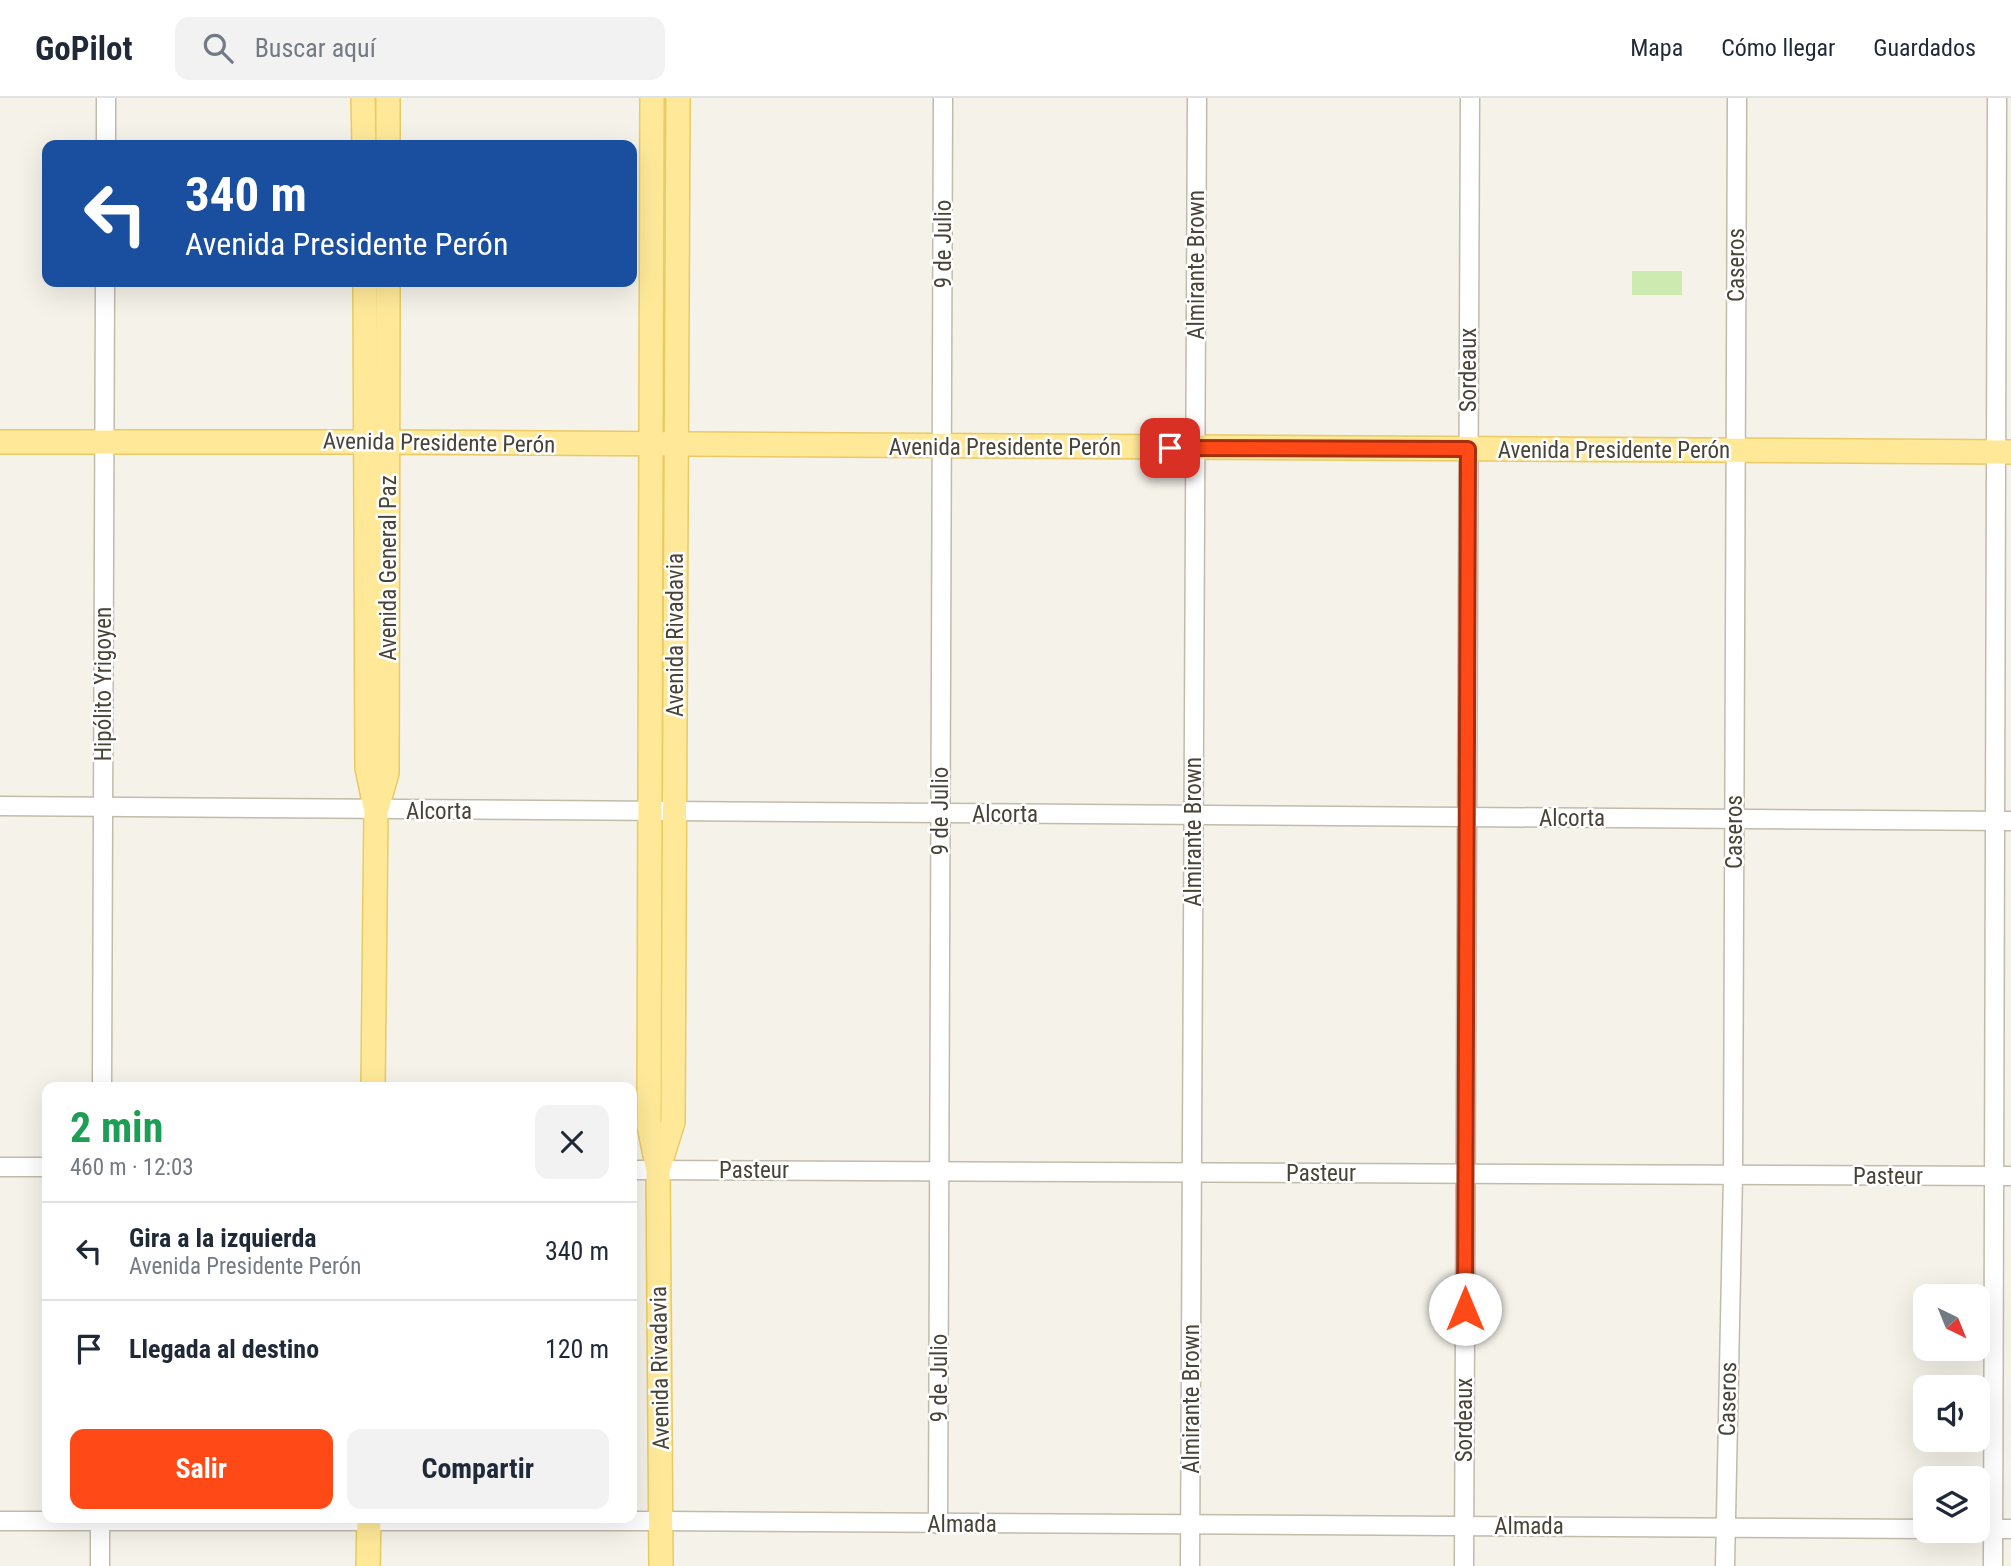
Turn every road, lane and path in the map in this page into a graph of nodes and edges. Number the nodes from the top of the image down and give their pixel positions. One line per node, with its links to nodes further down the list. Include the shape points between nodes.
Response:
1 (106, 98): 11 (street)
2 (363, 98): 12 (main road)
3 (388, 98): 13 (main road)
4 (652, 98): 21 (main road, Avenida Rivadavia)
5 (678, 98): 22 (main road, Avenida Rivadavia)
6 (943, 98): 23 (street, 9 de Julio)
7 (1197, 98): 24 (street, Almirante Brown)
8 (1470, 98): 25 (street, Sordeaux)
9 (1737, 98): 26 (street, Caseros)
10 (1997, 98): 14 (street)
11 (106, 140)
12 (363, 140)
13 (388, 140)
14 (2004, 270): 27 (street)
15 (105, 287): 19 (street, Hipólito Yrigoyen)
16 (365, 287): 20 (main road, Avenida General Paz)
17 (388, 287): 20 (main road, Avenida General Paz)
18 (0, 442): 19 (main road, Avenida Presidente Perón)
19 (104, 443): 20 (main road, Avenida Presidente Perón); 29 (street, Hipólito Yrigoyen)
20 (377, 443): 21 (main road, Avenida Presidente Perón); 30 (main road, Avenida General Paz, via 387,773)
21 (651, 445): 22 (main road, Avenida Presidente Perón); 31 (main road, Avenida Rivadavia)
22 (676, 445): 23 (main road, Avenida Presidente Perón); 32 (main road, Avenida Rivadavia)
23 (942, 447): 24 (main road, Avenida Presidente Perón); 33 (street, 9 de Julio)
24 (1195, 448): 25 (main road, Avenida Presidente Perón); 34 (street, Almirante Brown)
25 (1468, 449): 26 (main road, Avenida Presidente Perón); 35 (street, Sordeaux)
26 (1736, 450): 27 (main road, Avenida Presidente Perón); 36 (street, Caseros)
27 (2003, 452): 37 (street)
28 (0, 806): 29 (street, Alcorta)
29 (103, 807): 30 (street, Alcorta); 38 (street, Hipólito Yrigoyen)
30 (376, 811): 31 (street, Alcorta); 39 (main road, Avenida General Paz)
31 (650, 811): 32 (street, Alcorta); 43 (main road, Avenida Rivadavia, via 649,1126)
32 (674, 811): 33 (street, Alcorta); 43 (main road, Avenida Rivadavia, via 673,1122)
33 (940, 813): 34 (street, Alcorta); 44 (street, 9 de Julio)
34 (1193, 815): 35 (street, Alcorta); 45 (street, Almirante Brown)
35 (1466, 817): 36 (street, Alcorta); 46 (street, Sordeaux)
36 (1734, 819): 37 (street, Alcorta); 47 (street, Caseros)
37 (2003, 821): 48 (street)
38 (102, 1082)
39 (373, 1082)
40 (0, 1167): 41 (street)
41 (42, 1167)
42 (637, 1170): 43 (street, Pasteur)
43 (658, 1170): 44 (street, Pasteur); 52 (main road, Avenida Rivadavia)
44 (939, 1171): 45 (street, Pasteur); 55 (street, 9 de Julio)
45 (1192, 1172): 46 (street, Pasteur); 56 (street, Almirante Brown)
46 (1465, 1174): 47 (street, Pasteur); 57 (street, Sordeaux)
47 (1733, 1175): 48 (street, Pasteur); 58 (street, Caseros)
48 (2002, 1176): 60 (street)
49 (42, 1520): 50 (street, Almada)
50 (0, 1521)
51 (637, 1521): 52 (street, Almada)
52 (661, 1521): 55 (street, Almada); 63 (main road, Avenida Rivadavia)
53 (100, 1523): 61 (street)
54 (369, 1523): 62 (main road)
55 (938, 1524): 56 (street, Almada)
56 (1191, 1525): 57 (street, Almada); 64 (street, Almirante Brown)
57 (1464, 1526): 58 (street, Almada); 65 (street, Sordeaux)
58 (1725, 1527): 59 (street, Almada); 66 (street, Caseros)
59 (1913, 1529)
60 (1994, 1529): 67 (street)
61 (100, 1566)
62 (368, 1566)
63 (661, 1566)
64 (1190, 1566)
65 (1464, 1566)
66 (1725, 1566)
67 (1993, 1566)

